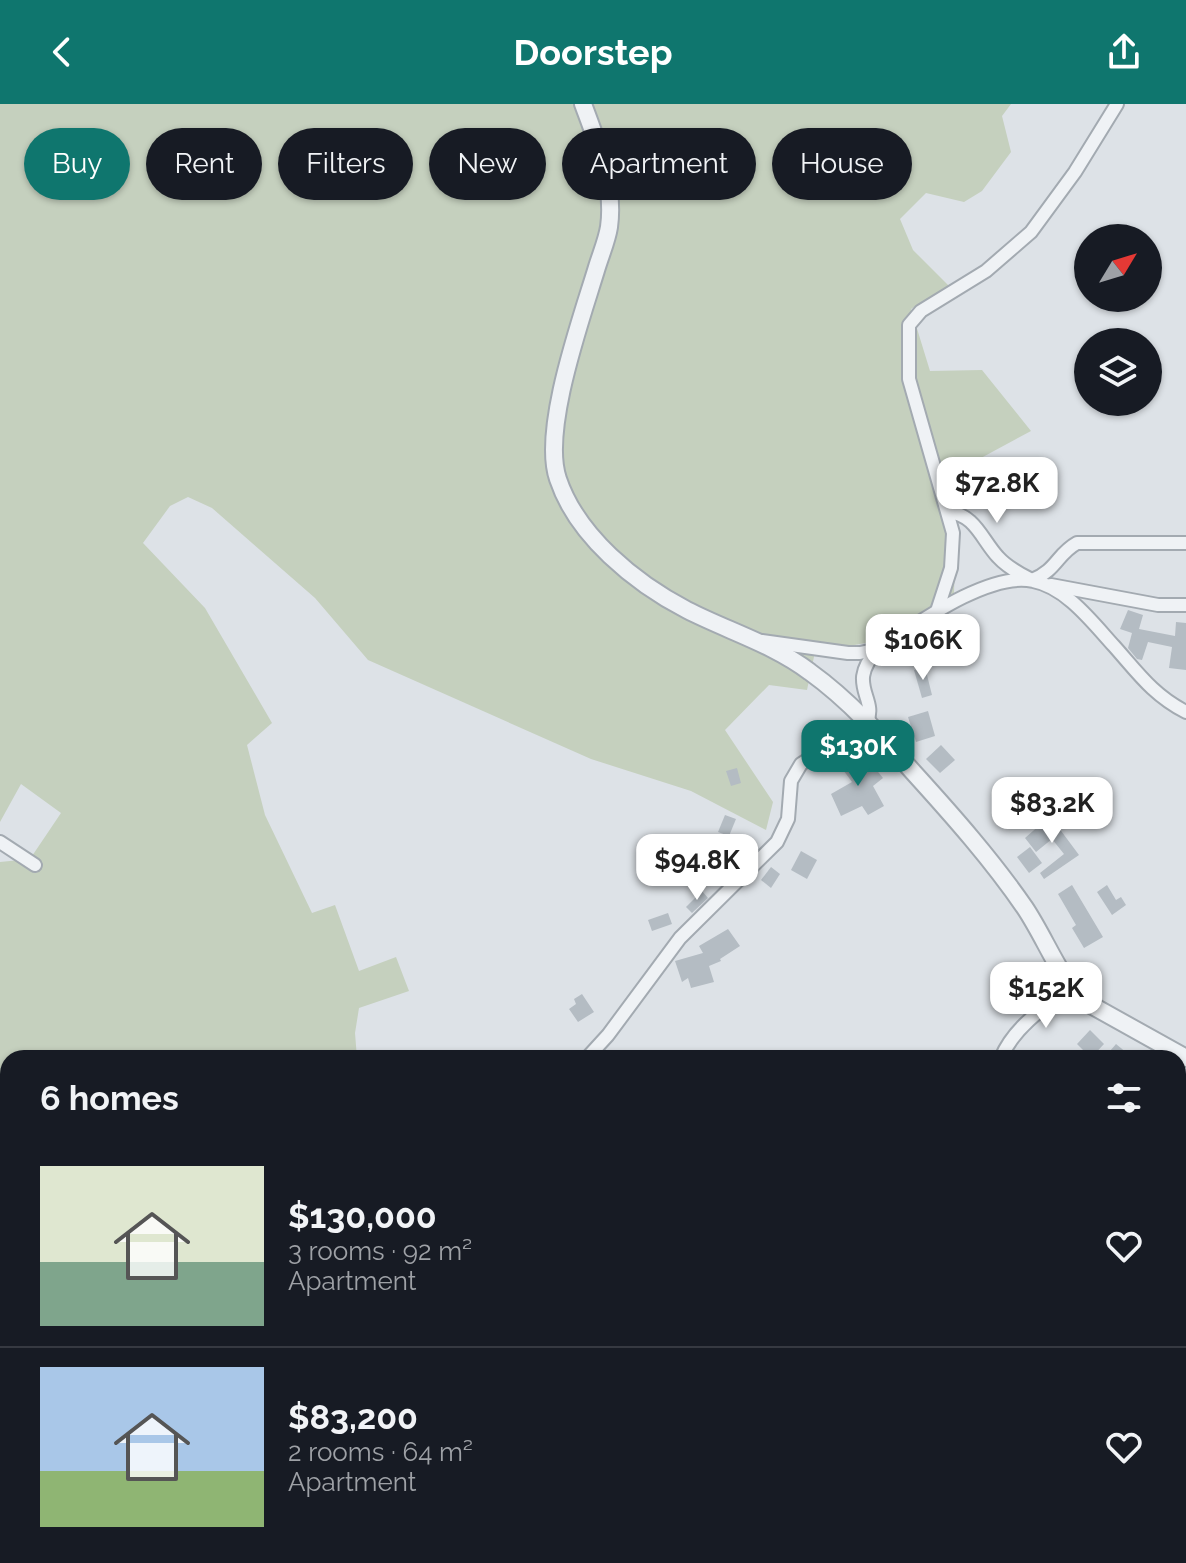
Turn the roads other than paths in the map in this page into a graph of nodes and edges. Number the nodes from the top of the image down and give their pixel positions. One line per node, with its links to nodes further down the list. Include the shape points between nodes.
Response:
1 (583, 104): 8 (street, via 601,153 609,226 561,400 554,453 557,478 593,537 620,563 660,595)
2 (1117, 104): 3 (street, via 1031,232 909,325 909,379)
3 (948, 512): 5 (street, via 970,521 1006,565); 7 (street, via 953,549)
4 (1186, 543): 5 (street, via 1077,543 1054,568)
5 (1032, 580): 6 (street, via 1158,605); 7 (street, via 985,588); 10 (street, via 1066,598 1157,695)
6 (1186, 605)
7 (937, 611): 9 (street)
8 (755, 640): 9 (street, via 848,653); 11 (street, via 809,671)
9 (878, 649): 11 (street, via 862,678 870,712)
10 (1186, 712)
11 (867, 722): 14 (street, via 1005,880); 15 (street, via 801,764 791,781 788,819 777,842 680,938)
12 (0, 842): 13 (street)
13 (35, 865)
14 (1071, 988): 16 (street, via 1017,1032); 17 (street, via 1093,1008)
15 (594, 1050)
16 (1004, 1050)
17 (1171, 1050)

